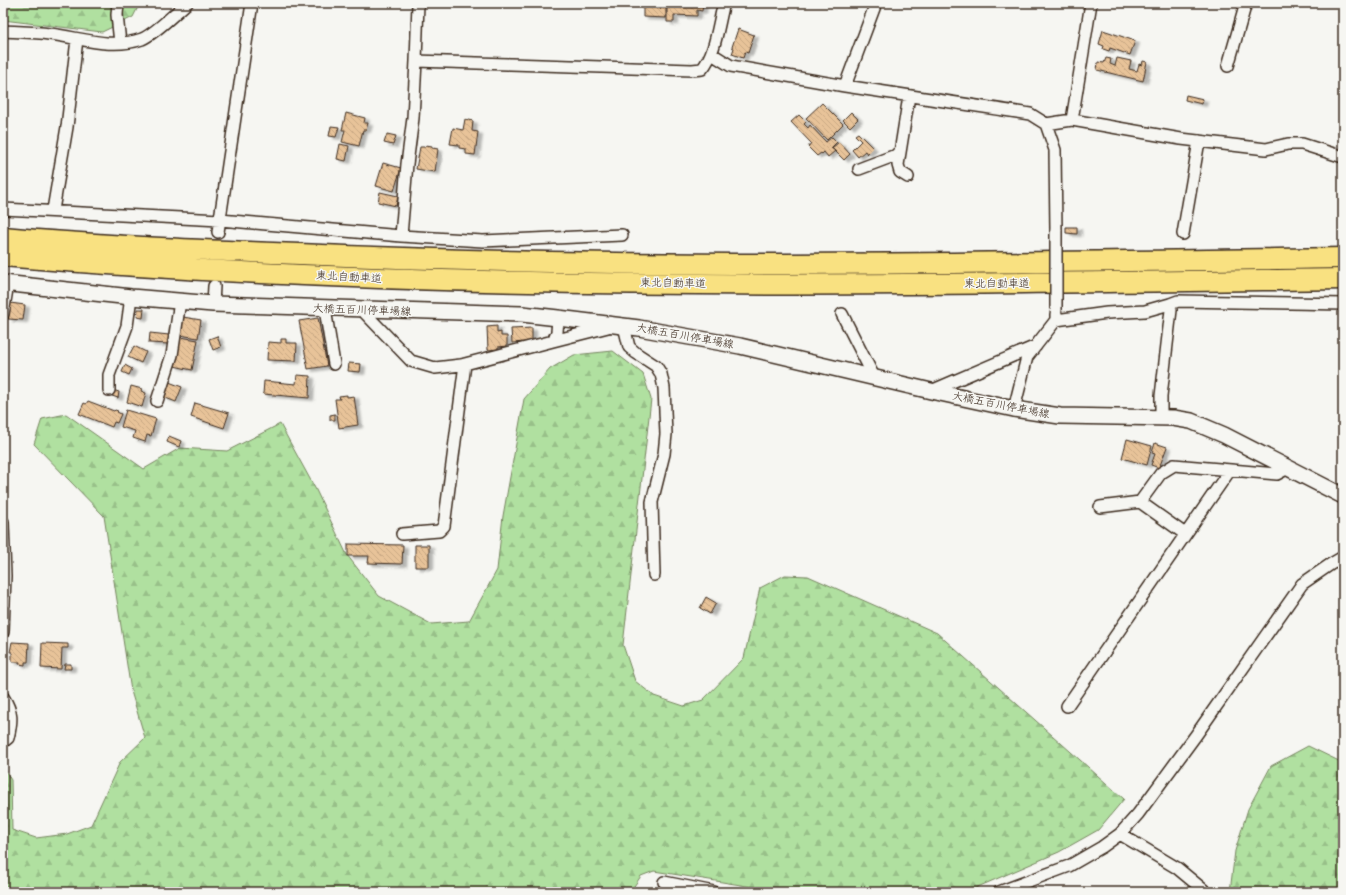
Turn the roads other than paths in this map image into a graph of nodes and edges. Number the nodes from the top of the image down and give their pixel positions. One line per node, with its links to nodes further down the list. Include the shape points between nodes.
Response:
1 (118, 3): 11 (street)
2 (187, 3): 11 (street, via 143,38)
3 (252, 3): 26 (street)
4 (418, 3): 13 (street)
5 (724, 3): 12 (street)
6 (876, 3): 15 (street)
7 (1091, 3): 17 (street)
8 (1246, 3): 14 (street)
9 (3, 31): 10 (street)
10 (77, 39): 11 (street); 25 (street, via 67,127)
11 (120, 43)
12 (712, 54): 13 (street, via 702,69 692,70); 15 (street, via 730,66)
13 (416, 61): 31 (street)
14 (1228, 66)
15 (845, 86): 16 (street)
16 (909, 96): 18 (street, via 1030,114); 20 (street)
17 (1072, 120): 18 (street); 19 (street)
18 (1046, 124): 48 (street, bridge, via 1054,150)
19 (1199, 141): 21 (street, via 1266,149 1302,144); 30 (street)
20 (900, 151): 22 (street, via 896,155); 23 (street, via 900,172)
21 (1343, 157)
22 (859, 169)
23 (908, 177)
24 (3, 209): 25 (street)
25 (53, 210): 26 (street)
26 (220, 220): 27 (street); 31 (street)
27 (218, 232)
28 (3, 233): 33 (highway)
29 (622, 234): 31 (street, via 483,241)
30 (1183, 234)
31 (401, 236)
32 (3, 237): 33 (highway, 東北自動車道)
33 (37, 249): 34 (highway); 35 (highway, 東北自動車道, via 201,250 562,263 814,265); 36 (highway, 東北自動車道, via 202,270 380,278 824,285)
34 (3, 257)
35 (1343, 258)
36 (1343, 278)
37 (6, 283): 39 (main road, 大橋五百川停車場線); 46 (street)
38 (214, 286): 41 (street)
39 (132, 297): 40 (main road, 大橋五百川停車場線); 56 (street, via 128,326 109,375)
40 (180, 301): 41 (main road, 大橋五百川停車場線); 58 (street, via 172,355)
41 (213, 304): 44 (main road, 大橋五百川停車場線)
42 (1170, 304): 43 (street, via 1185,300); 48 (street, via 1145,311); 60 (street)
43 (1343, 304)
44 (325, 309): 45 (main road, 大橋五百川停車場線); 53 (street)
45 (362, 310): 49 (main road, 大橋五百川停車場線, via 522,314); 54 (street, via 411,361 435,368)
46 (3, 314)
47 (842, 314): 55 (street)
48 (1056, 315): 52 (street)
49 (558, 318): 50 (main road, 大橋五百川停車場線); 51 (street)
50 (619, 326): 51 (street); 55 (main road, 大橋五百川停車場線, via 740,346); 70 (street, via 629,347 656,366 664,388 664,454 652,502)
51 (553, 341): 54 (street)
52 (1036, 346): 57 (street); 59 (street, via 1027,357)
53 (334, 364)
54 (465, 364): 67 (street, via 444,526 439,531)
55 (874, 377): 57 (main road, 大橋五百川停車場線)
56 (109, 390)
57 (931, 391): 59 (main road, 大橋五百川停車場線)
58 (157, 401)
59 (1014, 409): 60 (main road, 大橋五百川停車場線, via 1060,416)
60 (1161, 418): 61 (main road, 大橋五百川停車場線, via 1191,421)
61 (1288, 468): 62 (street, via 1277,474); 63 (main road, 大橋五百川停車場線)
62 (1230, 470): 64 (street, via 1174,465 1161,473); 68 (street)
63 (1343, 496)
64 (1140, 502): 65 (street); 68 (street)
65 (1100, 507)
66 (3, 522): 71 (street)
67 (402, 534)
68 (1185, 534): 73 (street)
69 (1343, 557): 75 (street, via 1302,584 1192,741)
70 (654, 575)
71 (3, 632)
72 (3, 697): 74 (street, via 12,716 8,738)
73 (1067, 706)
74 (3, 742)
75 (1120, 834): 79 (street, via 1069,866); 80 (street, via 1177,868)
76 (664, 882): 77 (street)
77 (696, 890): 78 (street)
78 (714, 892)
79 (999, 892)
80 (1206, 892)

